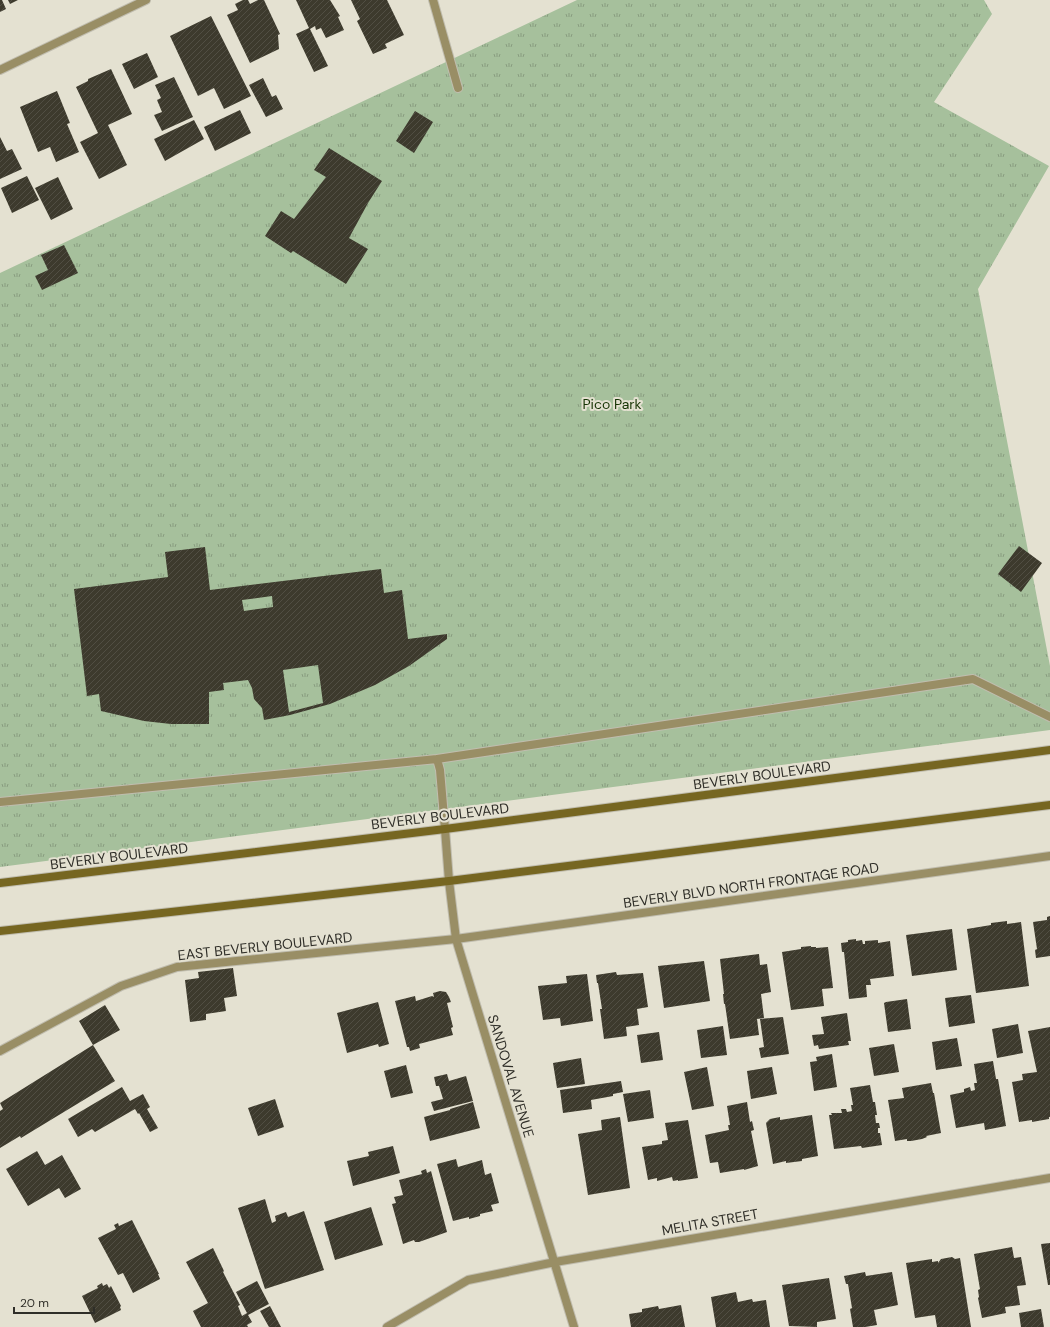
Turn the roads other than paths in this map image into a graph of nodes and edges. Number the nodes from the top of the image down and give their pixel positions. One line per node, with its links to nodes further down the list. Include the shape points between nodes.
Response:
1 (146, 0): 3 (street)
2 (433, 0): 4 (street)
3 (0, 70)
4 (458, 88)
5 (1050, 718): 7 (street, via 973,679)
6 (1050, 750): 10 (main road, BEVERLY BOULEVARD)
7 (437, 759): 8 (street); 10 (street, SANDOVAL AVENUE)
8 (0, 802)
9 (1050, 805): 12 (main road)
10 (445, 829): 12 (street, SANDOVAL AVENUE); 13 (main road, BEVERLY BOULEVARD)
11 (1050, 856): 15 (street, BEVERLY BLVD NORTH FRONTAGE ROAD)
12 (449, 881): 14 (main road); 15 (street, SANDOVAL AVENUE)
13 (0, 883)
14 (0, 931)
15 (456, 939): 16 (street, EAST BEVERLY BOULEVARD, via 177,967 121,986); 18 (street, SANDOVAL AVENUE)
16 (0, 1051)
17 (1050, 1178): 18 (street, MELITA STREET)
18 (555, 1262): 19 (street, MELITA STREET, via 468,1280); 20 (street, SANDOVAL AVENUE)
19 (387, 1327)
20 (574, 1327)

